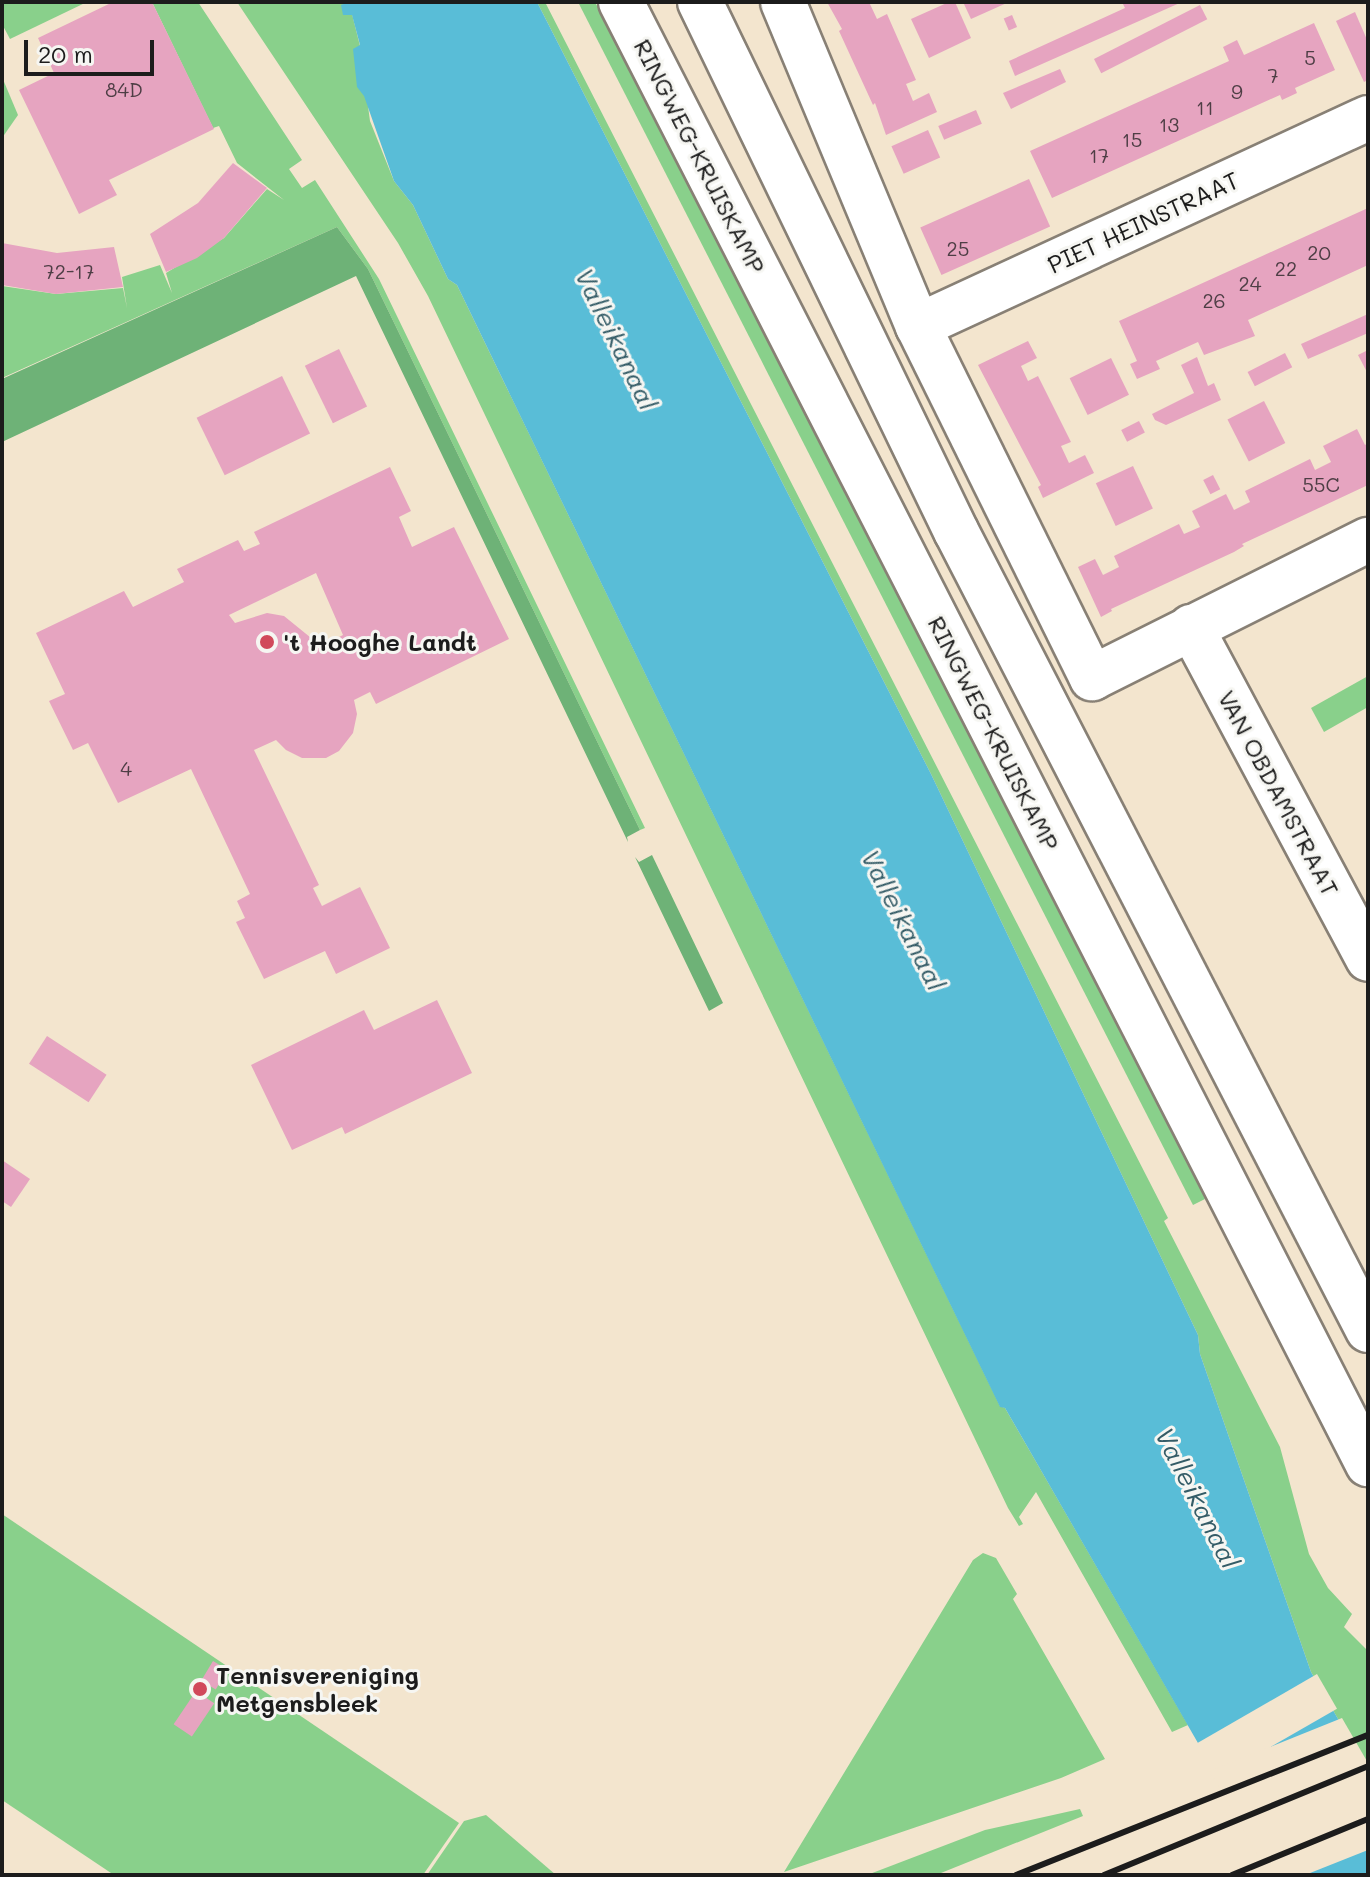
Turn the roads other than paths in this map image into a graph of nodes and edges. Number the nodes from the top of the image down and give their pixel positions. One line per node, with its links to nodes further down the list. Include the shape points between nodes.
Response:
1 (621, 2): 10 (main road, RINGWEG-KRUISKAMP)
2 (700, 2): 9 (main road, via 956,531)
3 (783, 2): 5 (main road)
4 (1368, 118): 5 (main road, PIET HEINSTRAAT)
5 (918, 326): 7 (main road, via 1092,678)
6 (1368, 540): 7 (main road)
7 (1191, 627): 8 (main road, VAN OBDAMSTRAAT)
8 (1368, 959)
9 (1368, 1330)
10 (1368, 1464)

